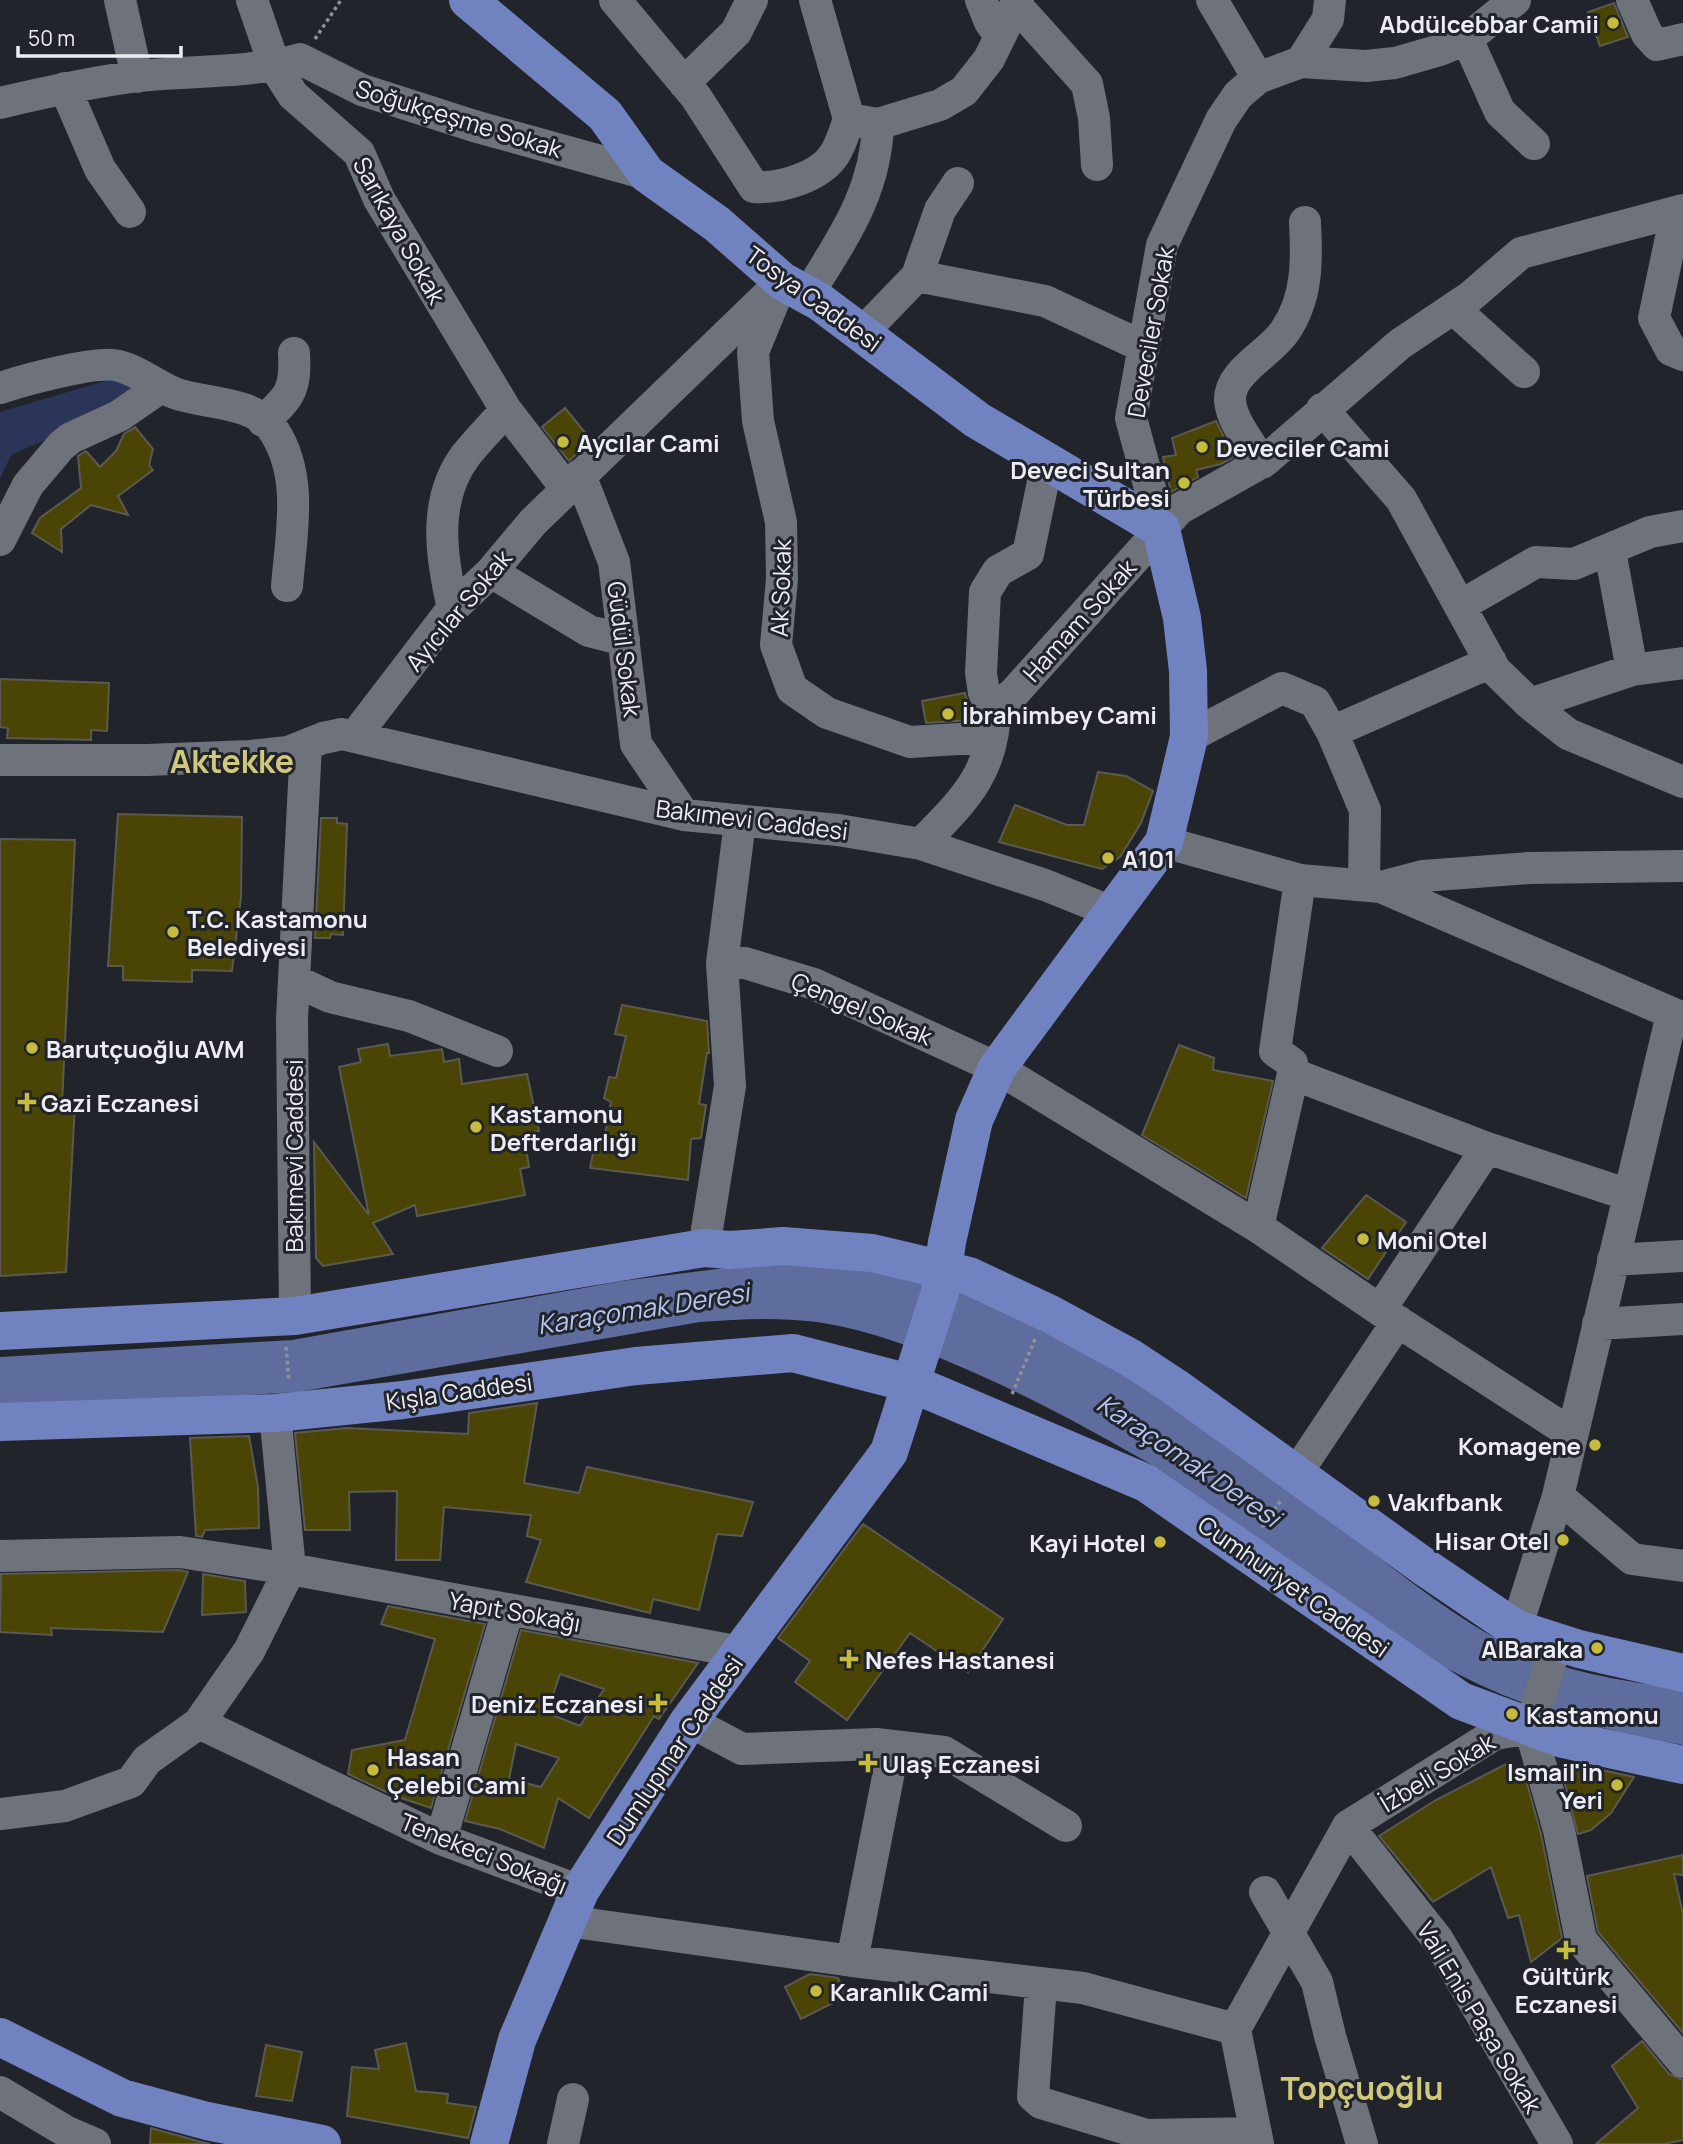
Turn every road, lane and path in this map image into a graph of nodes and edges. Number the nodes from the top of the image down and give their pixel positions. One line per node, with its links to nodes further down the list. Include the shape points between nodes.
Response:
1 (120, 0): 19 (street)
2 (252, 0): 18 (street, Sarıkaya Sokak)
3 (341, 0): 18 (path)
4 (468, 0): 27 (main road, Tosya Caddesi, via 605,115)
5 (615, 0): 21 (street)
6 (752, 0): 21 (street, via 736,32)
7 (815, 0): 24 (street)
8 (981, 0): 14 (street)
9 (1212, 0): 20 (street)
10 (1515, 0): 15 (street)
11 (1632, 0): 16 (street, via 1657,45)
12 (1017, 3): 14 (street); 26 (street, via 1087,84)
13 (1327, 6): 17 (street)
14 (1000, 36): 24 (street, via 989,60 964,91 940,105)
15 (1467, 39): 17 (street, via 1395,63); 25 (street, via 1500,111)
16 (1683, 39)
17 (1301, 62): 20 (street, Deveciler Sokak)
18 (288, 63): 19 (street); 27 (street, Soğukçeşme Sokak, via 474,126); 43 (street, Sarıkaya Sokak, via 293,95 359,153 379,199)
19 (137, 77): 22 (street)
20 (1258, 78): 36 (street, Deveciler Sokak, via 1238,95 1221,120 1162,245)
21 (684, 83): 24 (street, via 754,187 791,181 821,168)
22 (65, 88): 23 (street); 29 (street, via 100,169)
23 (0, 103)
24 (864, 121): 33 (street, via 877,156 869,182 848,229)
25 (1534, 144)
26 (1097, 165)
27 (647, 174): 33 (main road, Tosya Caddesi, via 717,224)
28 (958, 183): 32 (street, via 940,210)
29 (130, 212)
30 (1680, 212): 34 (street, Hamam Sokak, via 1521,253); 38 (street, via 1654,318 1671,350)
31 (1305, 222): 46 (street, via 1307,275 1286,330 1232,388 1230,402 1236,420)
32 (917, 276): 35 (street); 36 (street, via 1045,301)
33 (794, 289): 35 (main road, Tosya Caddesi, via 820,302); 47 (street, Ayıcılar Sokak); 61 (street, Ak Sokak, via 753,352 758,421 781,522 776,645 792,689 827,713 910,742)
34 (1454, 309): 39 (street); 42 (street, Hamam Sokak, via 1400,344)
35 (862, 334): 45 (main road, Tosya Caddesi, via 977,421)
36 (1144, 347): 49 (street, Deveciler Sokak, via 1131,418)
37 (294, 353): 44 (street, via 296,377 289,399)
38 (1683, 355)
39 (1524, 372)
40 (5, 377): 41 (street, via 115,365)
41 (161, 387): 44 (street, via 235,407); 50 (street, via 61,446 28,485)
42 (1322, 409): 46 (street, Hamam Sokak); 54 (street, via 1401,499)
43 (506, 410): 47 (street); 55 (street, via 464,457 445,495 442,555)
44 (264, 421): 53 (street, via 273,428 291,471 294,502)
45 (1048, 463): 49 (main road, Tosya Caddesi); 61 (street, via 1028,554 998,571 985,592 981,673)
46 (1262, 463): 49 (street, Hamam Sokak, via 1179,509)
47 (573, 482): 52 (street, Ayıcılar Sokak); 56 (street, Güdül Sokak, via 614,562)
48 (1683, 526): 51 (street, via 1650,532)
49 (1161, 529): 61 (street, Hamam Sokak); 64 (main road, via 1182,618)
50 (0, 540)
51 (1610, 551): 54 (street, via 1574,565 1536,562); 59 (street)
52 (491, 572): 55 (street, Ayıcılar Sokak); 56 (street, via 589,631)
53 (287, 586)
54 (1460, 606): 57 (street)
55 (453, 608): 63 (street, Ayıcılar Sokak)
56 (624, 640): 68 (street, Güdül Sokak, via 636,744)
57 (1491, 662): 60 (street); 62 (street)
58 (1683, 663): 59 (street)
59 (1632, 670): 60 (street)
60 (1530, 704): 67 (street, via 1568,734)
61 (993, 722): 71 (street, via 974,787)
62 (1332, 732): 64 (street, via 1315,702 1282,688); 74 (street, via 1365,810)
63 (355, 736): 65 (street, Bakımevi Caddesi, via 342,734); 68 (street, Bakımevi Caddesi)
64 (1189, 737): 70 (main road)
65 (297, 748): 66 (street, Bakımevi Caddesi, via 147,760); 77 (street, Bakımevi Caddesi); 91 (street, via 281,901)
66 (0, 760)
67 (1683, 782)
68 (684, 815): 69 (street, Bakımevi Caddesi)
69 (740, 822): 71 (street, Bakımevi Caddesi, via 838,830); 76 (street)
70 (1164, 842): 73 (street); 75 (main road, Dumlupınar Caddesi)
71 (921, 844): 75 (street, Bakımevi Caddesi)
72 (1683, 866): 74 (street, via 1516,869)
73 (1300, 880): 74 (street); 81 (street, via 1275,1051 1292,1063)
74 (1373, 885): 78 (street)
75 (1112, 912): 80 (main road, Dumlupınar Caddesi)
76 (722, 963): 80 (street, Çengel Sokak, via 746,963 814,984); 85 (street, via 730,1086)
77 (294, 980): 79 (street, via 330,997 409,1016); 91 (street, Bakımevi Caddesi)
78 (1677, 1016): 83 (street)
79 (497, 1051)
80 (998, 1068): 84 (street, Çengel Sokak); 88 (main road, Dumlupınar Caddesi, via 974,1120)
81 (1293, 1074): 82 (street); 84 (street)
82 (1486, 1148): 83 (street); 89 (street)
83 (1629, 1195): 87 (street)
84 (1258, 1227): 89 (street, Çengel Sokak)
85 (704, 1248): 88 (main road, via 834,1248); 91 (main road)
86 (1683, 1256): 87 (street)
87 (1614, 1260): 92 (street)
88 (944, 1269): 95 (main road, Dumlupınar Caddesi); 100 (main road, via 1050,1314 1131,1359)
89 (1389, 1316): 99 (street, Çengel Sokak); 100 (street)
90 (1683, 1319): 92 (street)
91 (286, 1322): 93 (main road); 97 (path)
92 (1598, 1324): 99 (street)
93 (0, 1331)
94 (1037, 1335): 96 (path)
95 (913, 1384): 97 (main road, Kışla Caddesi, via 793,1353 636,1366 403,1400); 109 (main road, Dumlupınar Caddesi, via 889,1452); 113 (main road, Cumhuriyet Caddesi, via 1146,1483 1461,1701)
96 (1011, 1396)
97 (282, 1401): 98 (main road, Kışla Caddesi); 105 (street)
98 (0, 1422)
99 (1572, 1434): 101 (street)
100 (1289, 1486): 102 (path); 107 (main road, via 1426,1568)
101 (1558, 1496): 104 (street, via 1632,1559); 107 (street)
102 (1258, 1532)
103 (0, 1556): 105 (street, Yapıt Sokağı, via 180,1552)
104 (1683, 1566)
105 (290, 1569): 106 (street, Yapıt Sokağı); 112 (street, via 249,1651)
106 (508, 1610): 109 (street, Yapıt Sokağı); 119 (street)
107 (1516, 1629): 108 (main road)
108 (1556, 1643): 110 (main road); 113 (street)
109 (741, 1652): 111 (main road, Dumlupınar Caddesi)
110 (1683, 1672)
111 (689, 1721): 114 (street, via 742,1749); 121 (main road, Dumlupınar Caddesi)
112 (200, 1723): 116 (street, via 147,1760 131,1782 65,1806); 119 (street, Tenekeci Sokağı)
113 (1530, 1728): 115 (main road, Cumhuriyet Caddesi); 118 (street, İzbeli Sokak, via 1495,1734); 127 (street, via 1559,1830 1581,1940)
114 (894, 1746): 117 (street, via 943,1752); 123 (street)
115 (1683, 1765)
116 (0, 1814)
117 (1066, 1826)
118 (1348, 1826): 122 (street); 136 (street, Vali Enis Paşa Sokak, via 1438,1940)
119 (441, 1839): 121 (street, Tenekeci Sokağı)
120 (1265, 1892): 122 (street)
121 (574, 1906): 123 (street, Tenekeci Sokağı); 133 (main road, Dumlupınar Caddesi, via 517,2040)
122 (1288, 1934): 125 (street); 135 (street, via 1317,1982)
123 (852, 1961): 124 (street, Tenekeci Sokağı)
124 (1041, 1985): 125 (street, Tenekeci Sokağı, via 1083,1988); 130 (street, via 1033,2096 1041,2103 1147,2135)
125 (1235, 2029): 130 (street)
126 (0, 2037): 132 (main road, via 122,2098)
127 (1683, 2062)
128 (0, 2092): 131 (street)
129 (573, 2099): 134 (street)
130 (1257, 2139)
131 (95, 2144)
132 (322, 2144)
133 (489, 2144)
134 (564, 2144)
135 (1362, 2144)
136 (1557, 2144)

